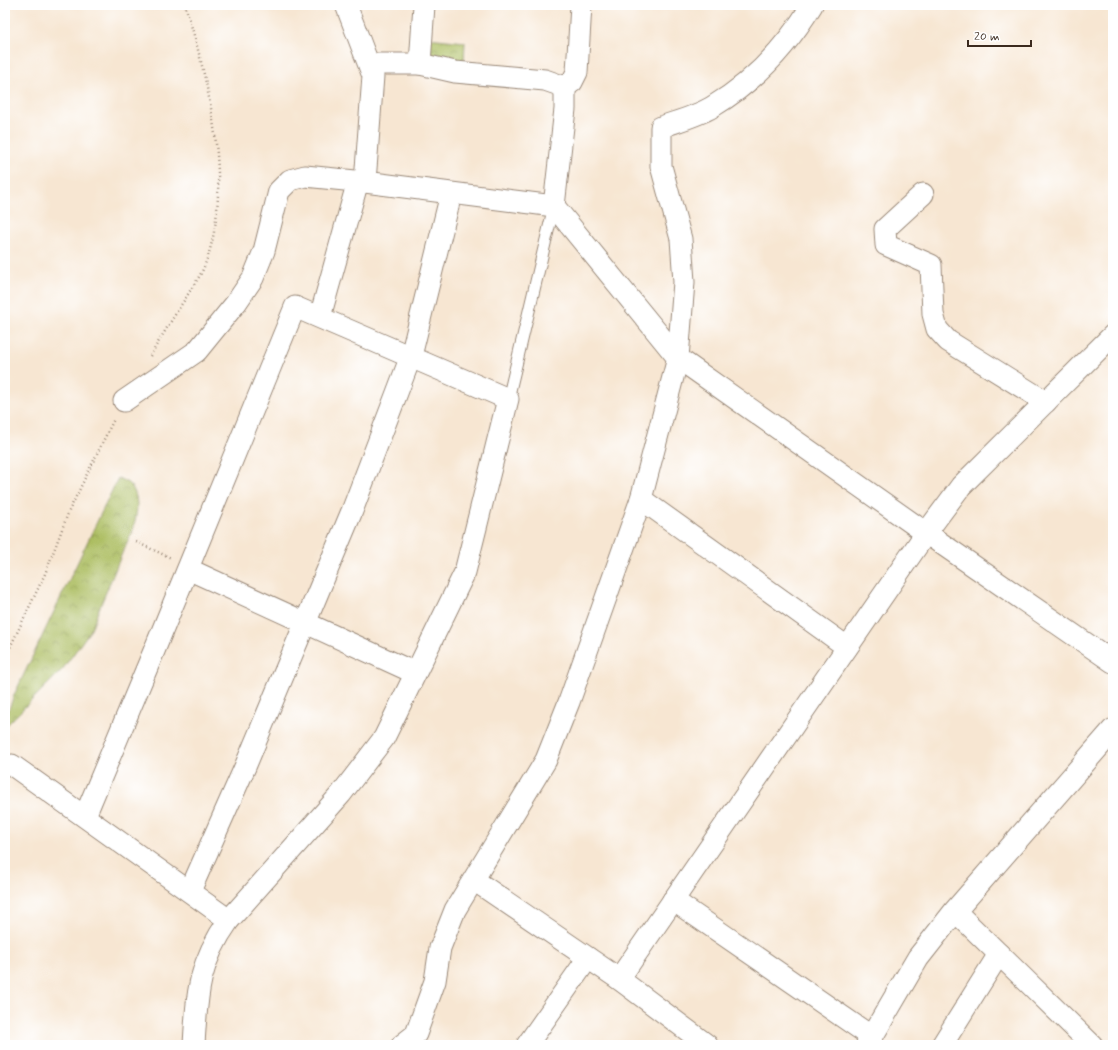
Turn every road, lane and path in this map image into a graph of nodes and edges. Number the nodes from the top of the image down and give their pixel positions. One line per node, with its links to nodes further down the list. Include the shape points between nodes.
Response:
1 (185, 5): 17 (path, via 205,73 217,139 215,226 204,268)
2 (346, 5): 6 (street)
3 (424, 5): 7 (street)
4 (581, 5): 8 (street, via 577,72 572,82)
5 (812, 5): 16 (street, via 798,28 753,78 711,107 661,127 661,166 681,239 684,282)
6 (369, 64): 7 (street); 9 (street, via 373,76)
7 (420, 64): 8 (street, via 455,72 544,80)
8 (565, 87): 12 (street, via 565,109)
9 (362, 181): 10 (street); 13 (street); 19 (street, via 306,176 290,180 279,191 264,251 253,278 236,303 197,351)
10 (451, 194): 12 (street); 15 (street)
11 (923, 194): 20 (street, via 885,229 886,245 931,265 933,314 937,329 948,341)
12 (554, 206): 16 (street); 18 (lane)
13 (320, 317): 15 (street); 24 (street, via 295,306)
14 (1113, 335): 20 (street)
15 (411, 356): 18 (street); 25 (street, via 352,511)
16 (678, 358): 21 (street); 22 (street)
17 (148, 361)
18 (508, 400): 29 (street, via 465,572)
19 (124, 401): 27 (path, via 69,511 45,574)
20 (1046, 402): 22 (street, via 962,486)
21 (642, 499): 26 (street); 33 (street, via 570,702 546,760)
22 (926, 533): 26 (street); 28 (street)
23 (136, 542): 24 (path)
24 (189, 568): 25 (street); 32 (street)
25 (306, 621): 29 (street); 34 (street)
26 (847, 647): 35 (street)
27 (5, 658)
28 (1113, 662)
29 (415, 673): 37 (street, via 384,738 341,794)
30 (1113, 730): 36 (street)
31 (12, 764): 32 (street)
32 (85, 816): 34 (street)
33 (474, 880): 39 (street); 44 (street, via 455,910 440,948 435,981 416,1034)
34 (190, 891): 37 (street)
35 (673, 900): 40 (street); 41 (street)
36 (955, 911): 38 (street); 41 (street, via 918,958)
37 (229, 920): 43 (street, via 214,941 205,962 196,1002)
38 (999, 954): 42 (street); 47 (street)
39 (588, 958): 40 (street); 45 (street)
40 (618, 979): 46 (street)
41 (869, 1041)
42 (943, 1044)
43 (194, 1045)
44 (402, 1045)
45 (527, 1045)
46 (707, 1045)
47 (1092, 1045)

